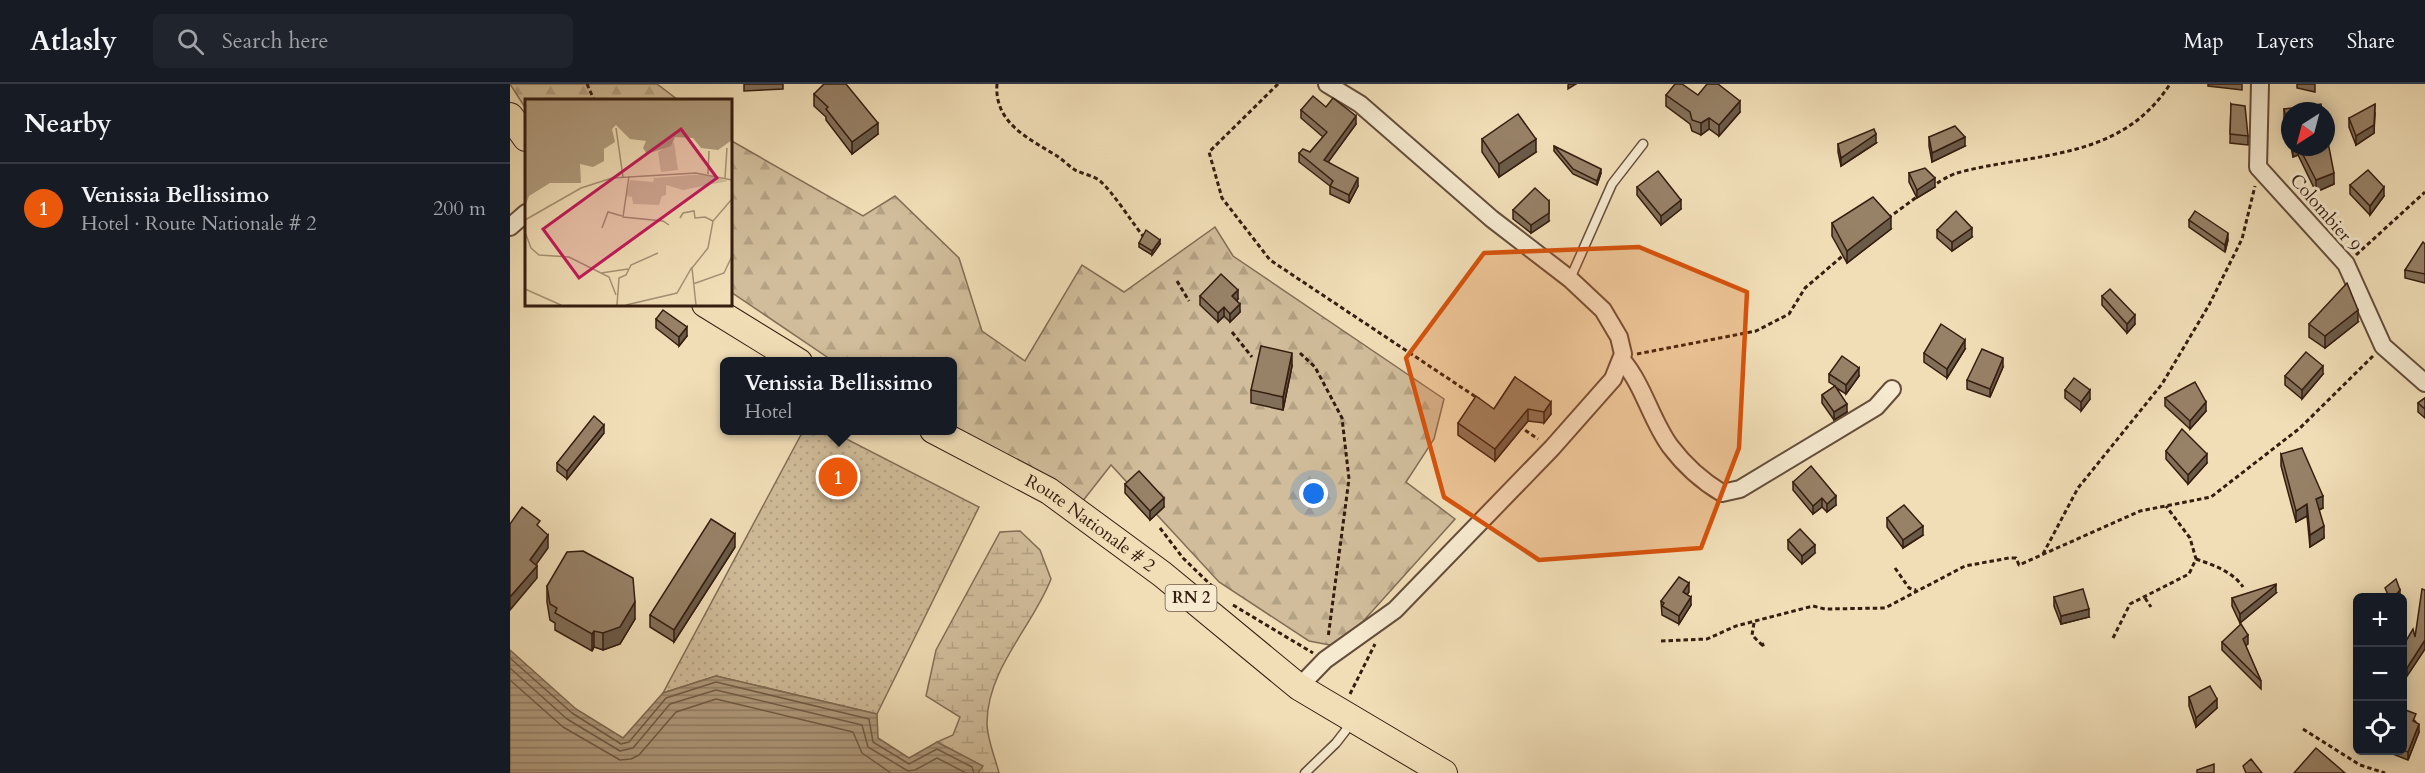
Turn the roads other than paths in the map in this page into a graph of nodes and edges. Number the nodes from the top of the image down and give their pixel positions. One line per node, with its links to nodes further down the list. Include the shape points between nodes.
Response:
1 (1327, 84): 8 (street, via 1360,104 1492,219)
2 (2260, 84): 12 (street, Colombier 9, via 2258,167 2346,264 2383,346)
3 (510, 116): 4 (main road)
4 (525, 137)
5 (1643, 144): 8 (lane, via 1612,184)
6 (525, 214): 7 (street)
7 (510, 227)
8 (1570, 279): 11 (street, via 1603,310 1619,337)
9 (708, 306): 10 (main road)
10 (791, 357)
11 (1623, 357): 13 (street, via 1669,445 1700,480 1722,493 1740,489 1876,407); 15 (street, via 1613,379 1552,448 1395,610 1325,660)
12 (2425, 383)
13 (1892, 389)
14 (943, 435): 15 (main road, Route Nationale # 2 / RN 2, via 1049,491 1162,574)
15 (1299, 687): 16 (main road, Route Nationale # 2 / RN 2)
16 (1348, 716): 17 (lane, via 1336,744); 18 (main road, Route Nationale # 2 / RN 2)
17 (1305, 773)
18 (1444, 773)

